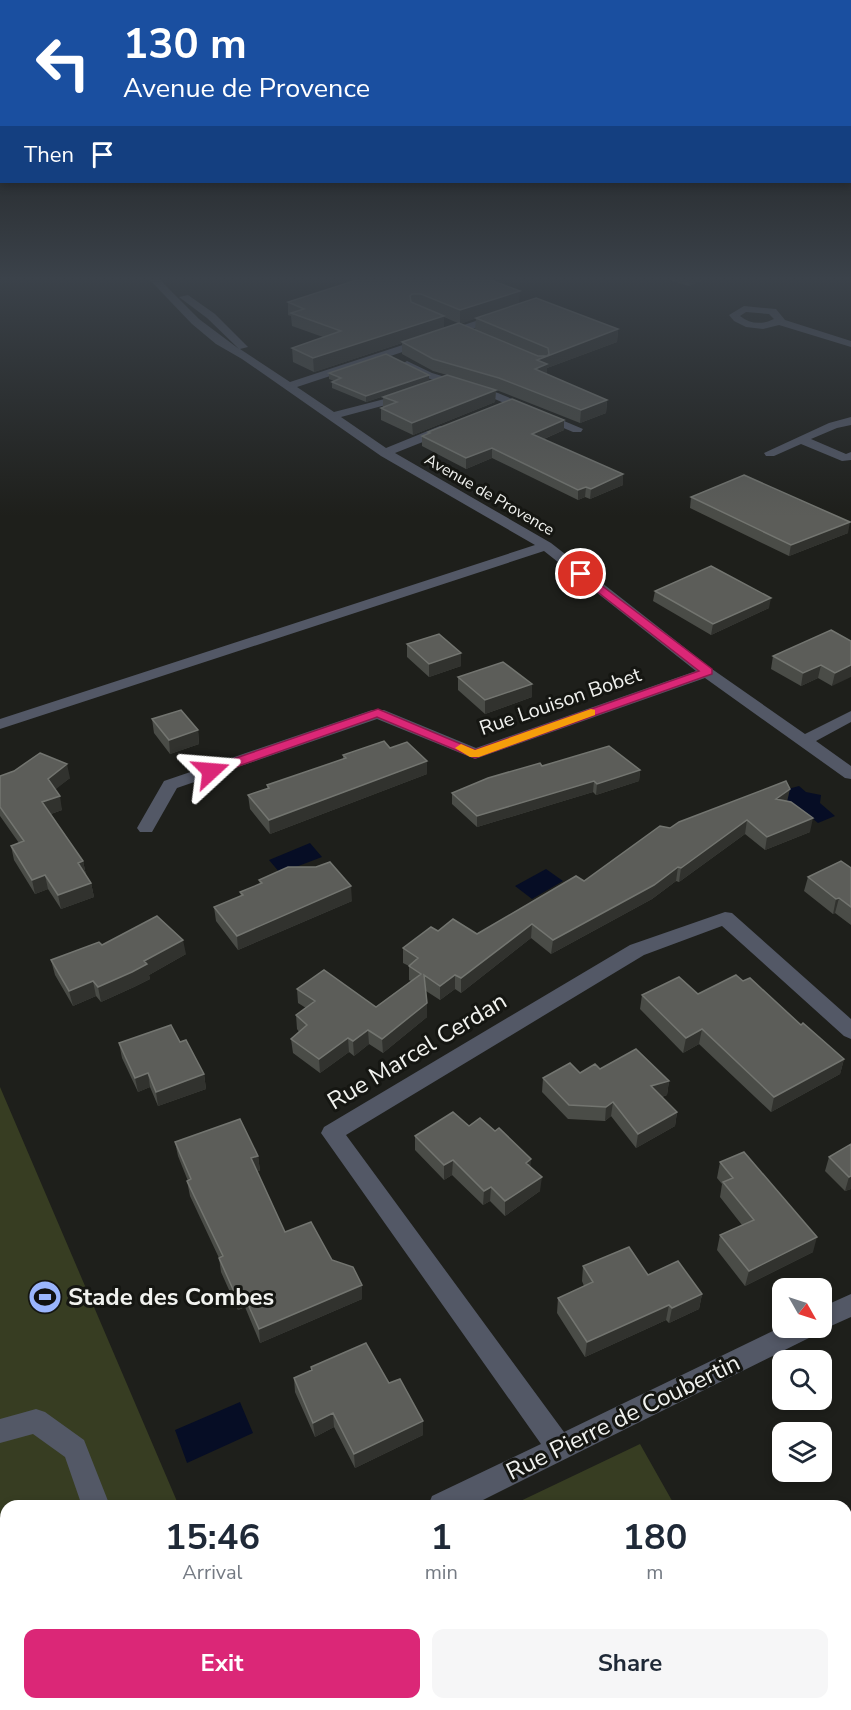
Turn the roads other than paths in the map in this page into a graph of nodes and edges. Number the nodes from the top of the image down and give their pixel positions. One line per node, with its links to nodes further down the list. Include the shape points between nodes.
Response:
1 (244, 357): 5 (street, Avenue de Provence)
2 (378, 357): 5 (street)
3 (392, 357): 4 (street)
4 (448, 380): 6 (street); 8 (street)
5 (289, 386): 8 (street, Avenue de Provence)
6 (513, 402): 7 (street); 11 (street)
7 (491, 411)
8 (333, 416): 13 (street, Avenue de Provence)
9 (851, 421): 12 (street)
10 (459, 423): 13 (street)
11 (577, 429)
12 (800, 439): 14 (street); 15 (street, via 846,458)
13 (385, 453): 16 (street, Avenue de Provence)
14 (770, 453)
15 (851, 456)
16 (546, 546): 17 (street, Avenue de Provence); 19 (street)
17 (707, 672): 20 (street, Avenue de Provence); 22 (street, Rue Louison Bobet, via 475,754 378,713 170,785)
18 (851, 716): 20 (street)
19 (0, 724)
20 (806, 740): 21 (street, Avenue de Provence)
21 (851, 774)
22 (146, 828)
23 (851, 1031): 28 (street, Rue Marcel Cerdan, via 725,918 637,950 332,1133)
24 (851, 1305): 25 (street)
25 (832, 1314)
26 (784, 1338): 28 (street, Rue Pierre de Coubertin)
27 (0, 1431): 29 (street, via 36,1421 75,1449)
28 (560, 1448): 30 (street, Rue Pierre de Coubertin)
29 (94, 1500)
30 (454, 1500)

